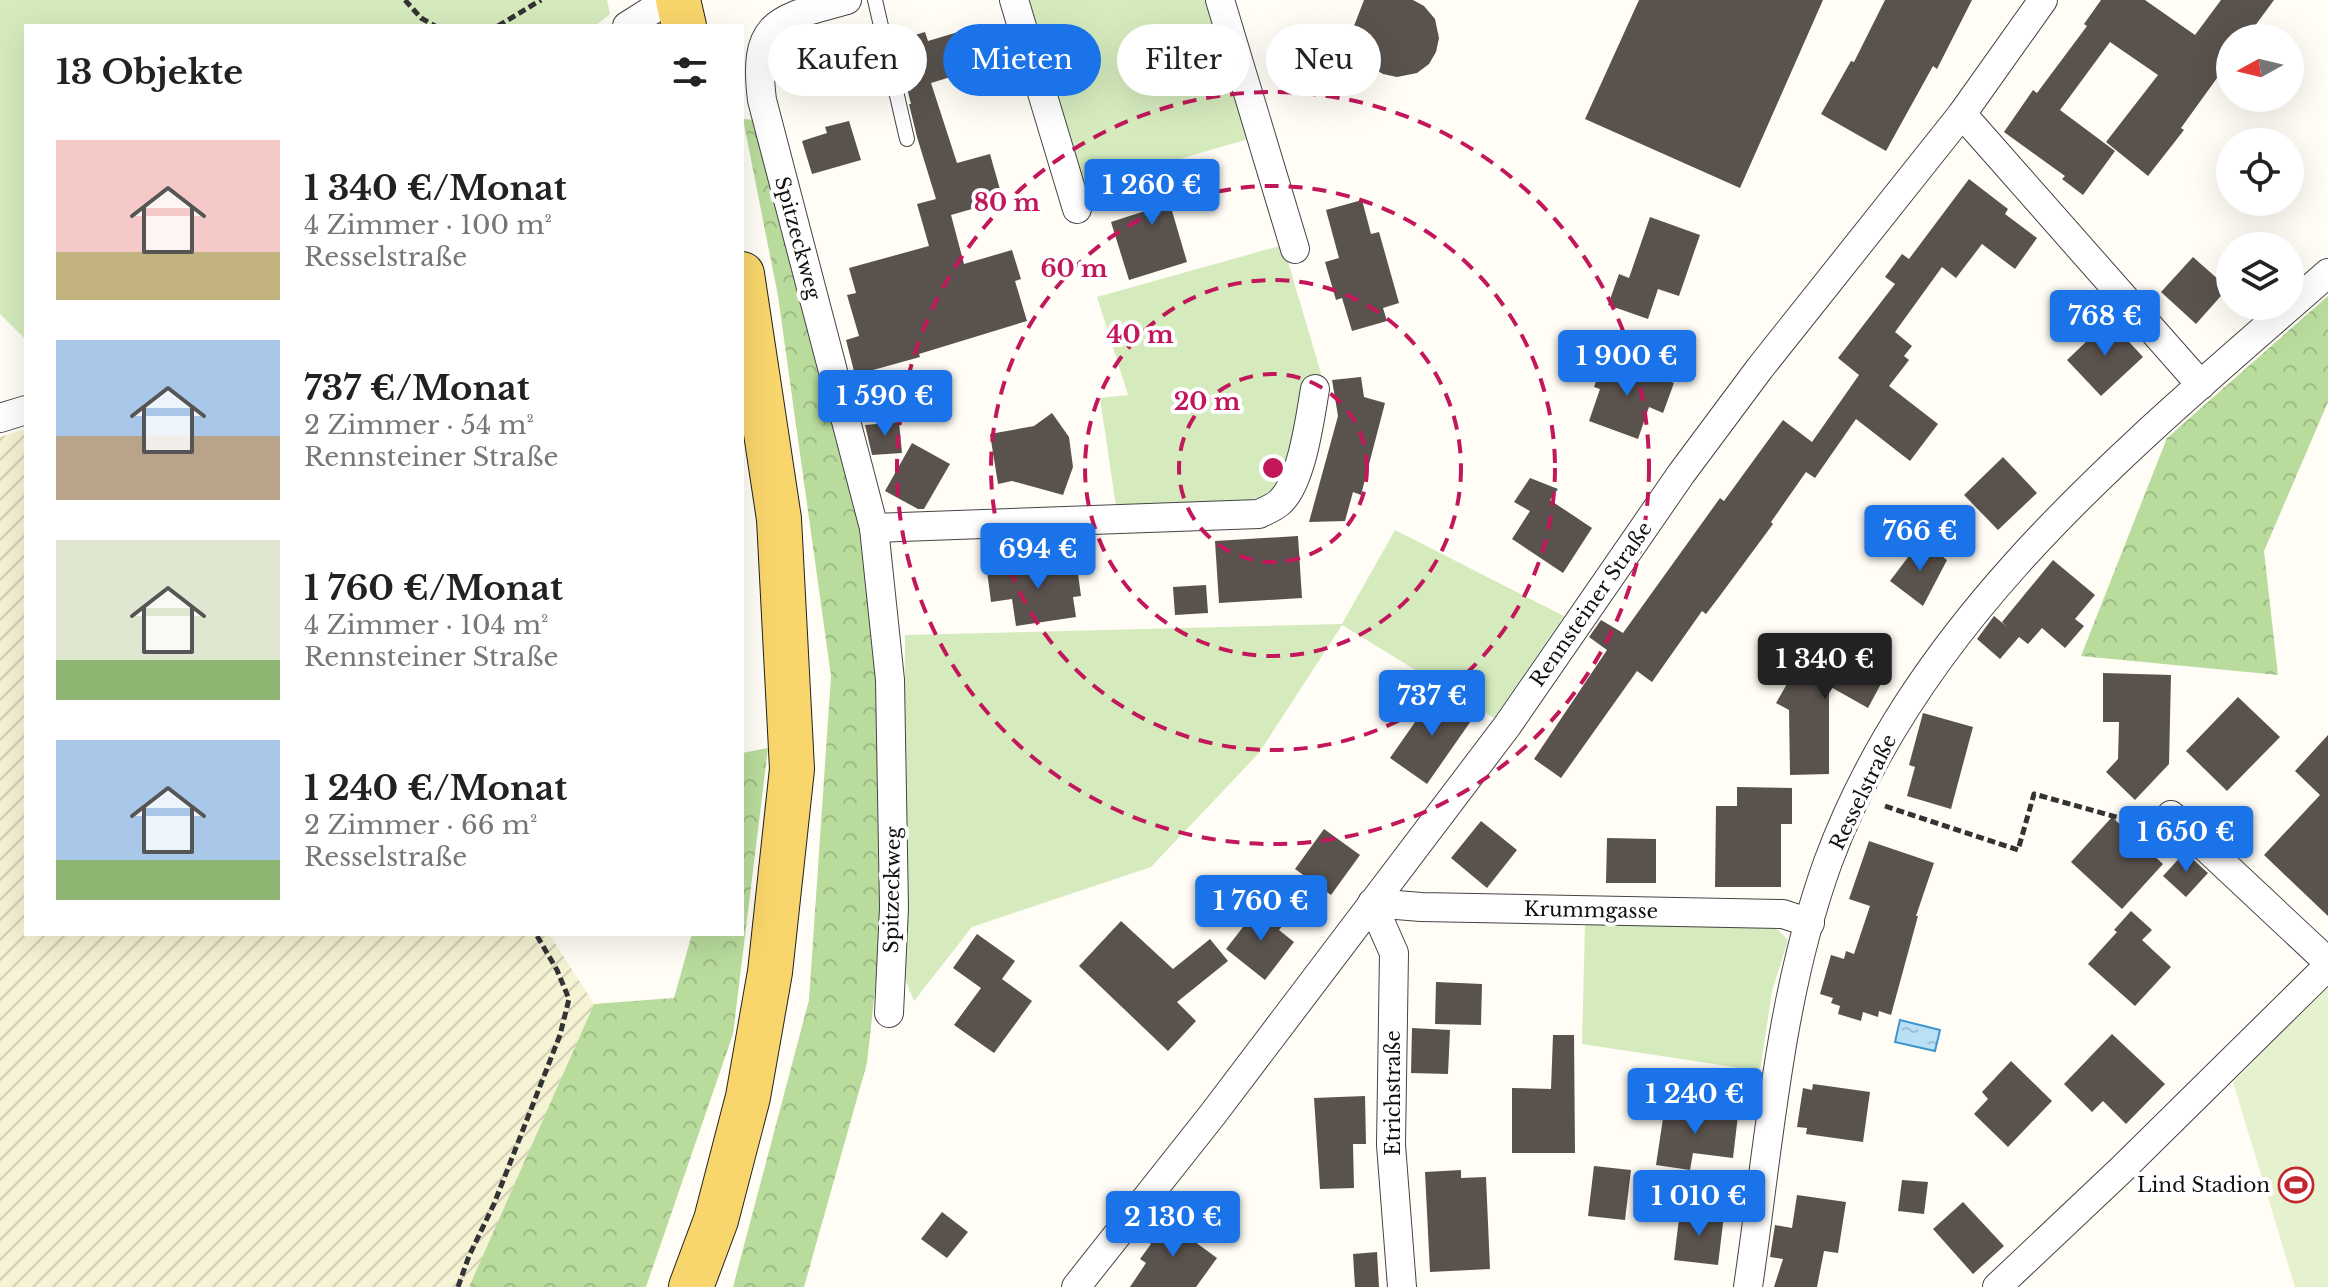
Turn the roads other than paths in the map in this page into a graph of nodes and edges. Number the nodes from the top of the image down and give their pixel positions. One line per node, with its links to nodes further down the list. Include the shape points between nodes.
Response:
1 (620, 0): 9 (street)
2 (668, 0): 10 (street)
3 (678, 0): 11 (main road)
4 (847, 0): 22 (street, Spitzeckweg, via 784,20 765,37 758,68)
5 (875, 0): 13 (lane)
6 (1014, 0): 14 (street)
7 (1220, 0): 15 (street)
8 (2043, 0): 12 (street, Rennsteiner Straße)
9 (626, 24)
10 (629, 24)
11 (684, 24)
12 (1962, 114): 18 (street); 24 (street, Rennsteiner Straße, via 1725,415 1507,726)
13 (907, 139)
14 (1077, 209)
15 (1295, 249)
16 (2328, 273): 18 (street, Resselstraße)
17 (744, 287): 28 (main road, via 779,519 792,769 770,972 748,1097 716,1220)
18 (2201, 385): 25 (street, Resselstraße, via 2017,561 1954,638 1906,707 1857,796 1828,862)
19 (1315, 389): 22 (street, via 1295,477 1281,501 1259,514)
20 (24, 411): 21 (street)
21 (0, 418)
22 (874, 528): 27 (street, Spitzeckweg, via 890,680 894,908)
23 (2171, 815): 26 (street)
24 (1372, 903): 25 (street, Krummgasse, via 1783,914); 29 (street, Rennsteiner Straße); 30 (street, Etrichstraße, via 1394,953 1391,1145)
25 (1810, 923): 31 (street, Resselstraße, via 1788,1011)
26 (2328, 964): 32 (street)
27 (889, 1013)
28 (691, 1287)
29 (1076, 1287)
30 (1402, 1287)
31 (1748, 1287)
32 (1997, 1287)

